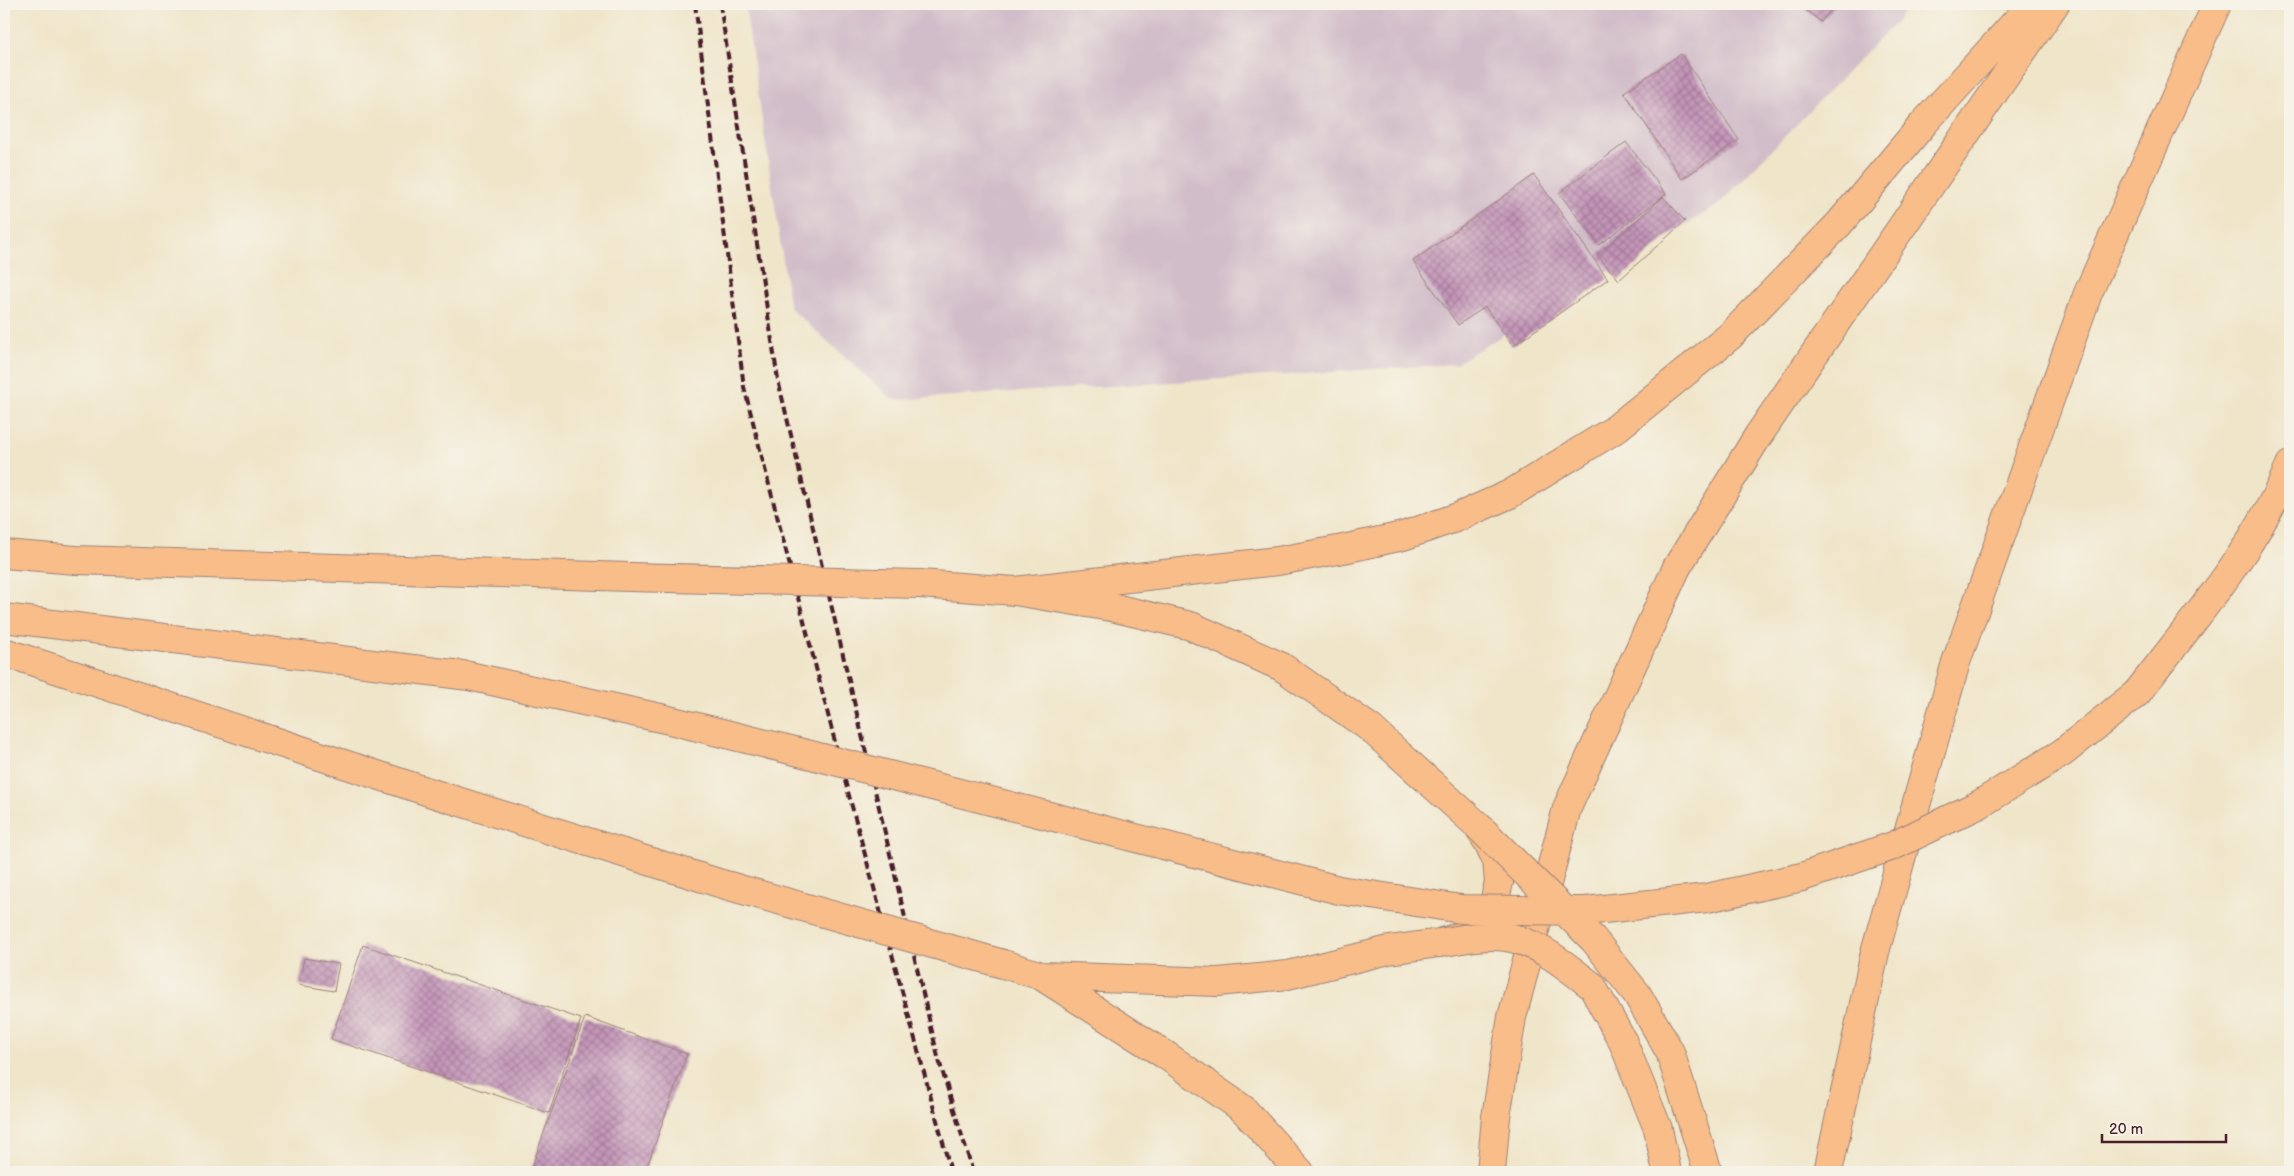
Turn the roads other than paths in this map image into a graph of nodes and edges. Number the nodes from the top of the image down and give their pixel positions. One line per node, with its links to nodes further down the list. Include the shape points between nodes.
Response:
1 (2032, 4): 6 (highway, via 1924,123 1838,225 1730,336 1614,430 1510,494 1458,517 1344,549 1278,561)
2 (2055, 4): 13 (highway, via 1758,436 1677,567 1566,808 1512,1017)
3 (2217, 4): 16 (highway, via 2088,293 1956,662 1875,952)
4 (2290, 465): 7 (highway, bridge, via 2282,486 2226,577 2137,693 2062,753 1980,804 1893,846 1802,877 1707,898 1585,911 1461,909 1339,890 793,750 469,676)
5 (4, 554): 6 (highway, bridge, via 76,560 920,584)
6 (1014, 592): 9 (highway, via 1111,607 1191,626 1282,667 1370,728)
7 (4, 618)
8 (4, 652): 11 (highway, bridge, via 435,794 722,884)
9 (1476, 824): 10 (highway, via 1497,861 1499,882 1494,903 1482,922 1464,935); 15 (highway, bridge, via 1593,939 1637,994 1670,1052)
10 (1439, 943): 11 (highway, via 1389,950 1288,975 1218,982); 14 (highway, bridge, via 1482,936 1513,938 1554,957 1592,986 1623,1042 1658,1129)
11 (1042, 976): 12 (highway, via 1243,1109)
12 (1300, 1172)
13 (1491, 1172)
14 (1667, 1172)
15 (1708, 1172)
16 (1828, 1172)

